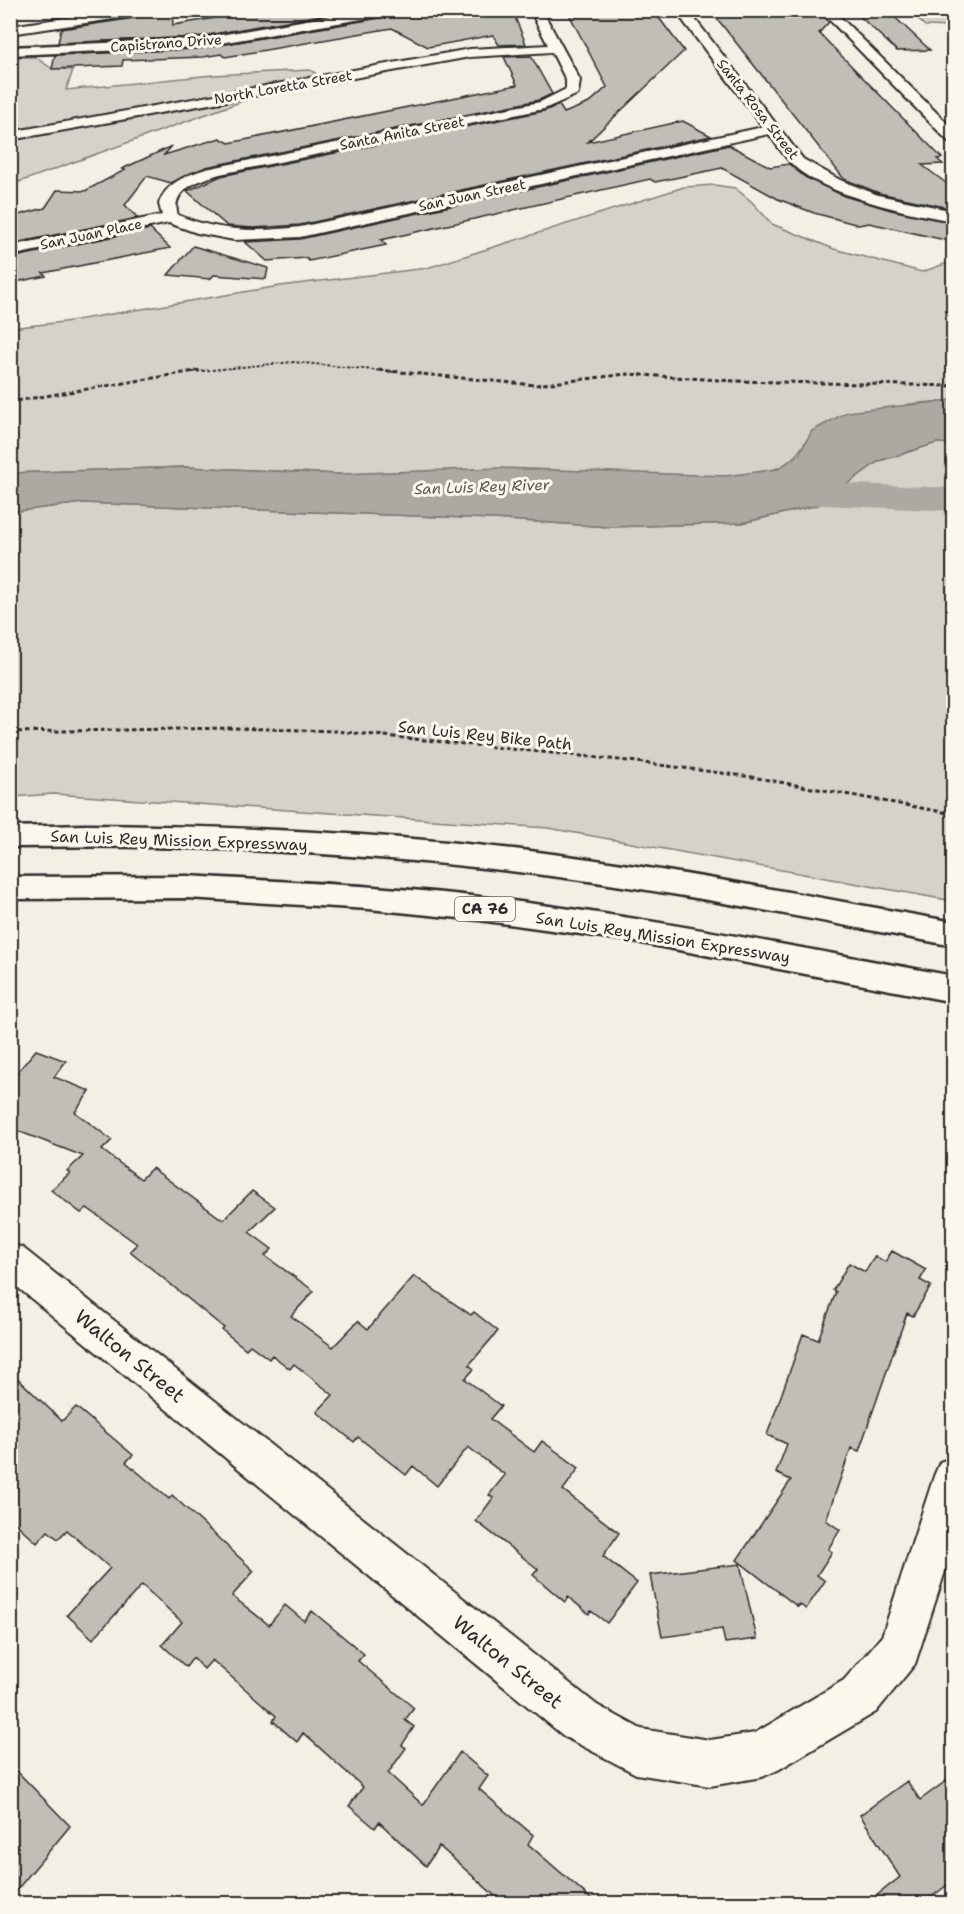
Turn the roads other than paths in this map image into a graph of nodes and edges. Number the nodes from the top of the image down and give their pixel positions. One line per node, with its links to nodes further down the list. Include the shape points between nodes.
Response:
1 (148, 10): 6 (street)
2 (391, 10): 8 (main road, Capistrano Drive, via 197,43)
3 (536, 10): 7 (street, Santa Anita Street)
4 (681, 10): 9 (street, Santa Rosa Street)
5 (826, 10): 11 (street)
6 (10, 30)
7 (557, 48): 10 (street, North Loretta Street, via 470,53); 13 (street, Santa Anita Street, via 573,80 573,91 557,100 217,170 195,177 171,193 167,204)
8 (10, 51)
9 (772, 129): 12 (street, Santa Rosa Street, via 798,162 820,177 867,197 917,211); 13 (street, San Juan Street, via 300,232 251,237 216,234)
10 (10, 136)
11 (954, 139)
12 (954, 216)
13 (171, 218): 14 (street, San Juan Place)
14 (10, 251)
15 (10, 837): 17 (main road, San Luis Rey Mission Expressway, via 239,839 435,852 610,873)
16 (10, 888): 18 (main road, San Luis Rey Mission Expressway / CA 76, via 187,887 479,908 642,931)
17 (954, 934)
18 (954, 989)
19 (10, 1258): 20 (street, Walton Street, via 581,1721 636,1751 710,1763 762,1754 860,1696 900,1649)
20 (954, 1476)

